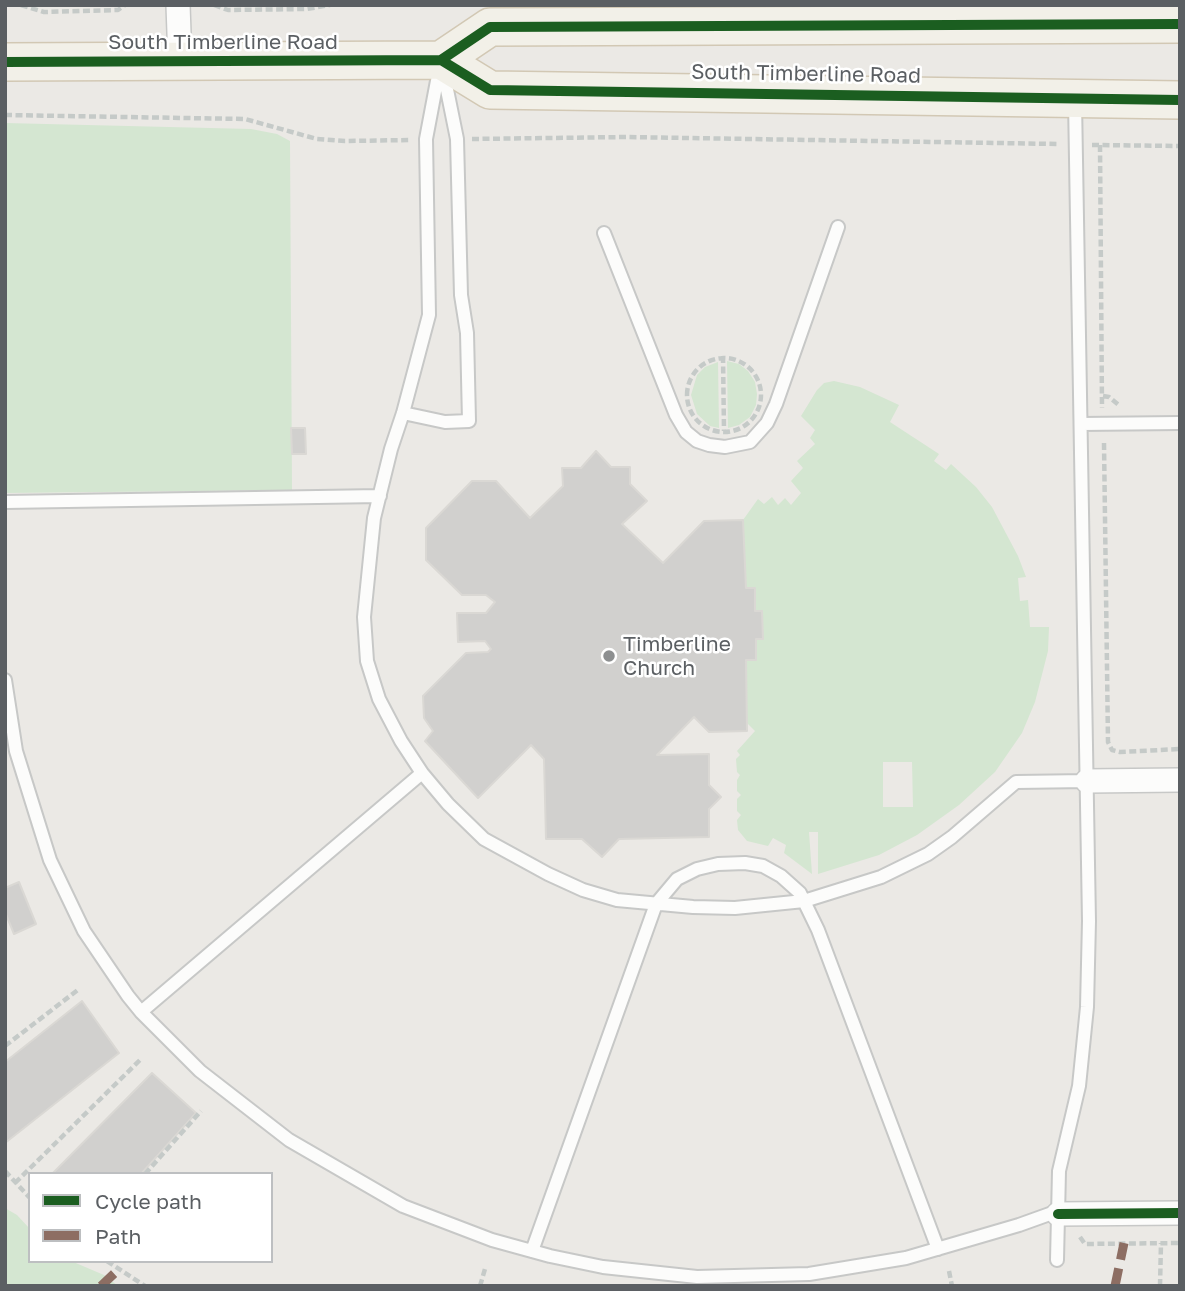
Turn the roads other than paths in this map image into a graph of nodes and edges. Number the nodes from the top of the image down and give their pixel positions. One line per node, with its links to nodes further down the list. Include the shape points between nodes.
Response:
1 (177, 5): 4 (street)
2 (1180, 24): 3 (main road, via 491,27)
3 (441, 60): 4 (main road, South Timberline Road); 6 (main road, South Timberline Road, via 490,90); 10 (lane, via 426,139 429,315); 10 (lane, via 457,139 469,421 444,422)
4 (180, 61): 5 (main road, South Timberline Road)
5 (5, 62)
6 (1075, 97): 7 (main road, South Timberline Road); 11 (lane)
7 (1180, 100)
8 (838, 227): 9 (lane, via 768,422 750,442 725,447 697,441 676,415)
9 (604, 233)
10 (404, 413): 13 (lane)
11 (1080, 424): 12 (lane); 18 (lane)
12 (1180, 424)
13 (380, 496): 14 (lane); 16 (lane, via 368,562 366,661 379,699)
14 (5, 502)
15 (5, 680): 21 (lane, via 16,751 50,860 102,962)
16 (422, 773): 20 (lane, via 484,839 515,857 583,890); 21 (lane)
17 (1180, 780): 18 (street)
18 (1087, 781): 19 (lane, via 1016,782 928,854 881,877); 22 (lane, via 1087,1007 1079,1086 1059,1171)
19 (804, 901): 20 (lane, via 735,908); 20 (lane, via 781,876 745,863 697,869 677,880); 24 (lane)
20 (656, 904): 25 (lane)
21 (141, 1013): 25 (lane, via 201,1071 289,1140 403,1206)
22 (1058, 1212): 23 (street); 24 (lane); 26 (lane)
23 (1180, 1213)
24 (938, 1249): 25 (lane, via 809,1274 708,1277 603,1267)
25 (532, 1251)
26 (1057, 1260)

